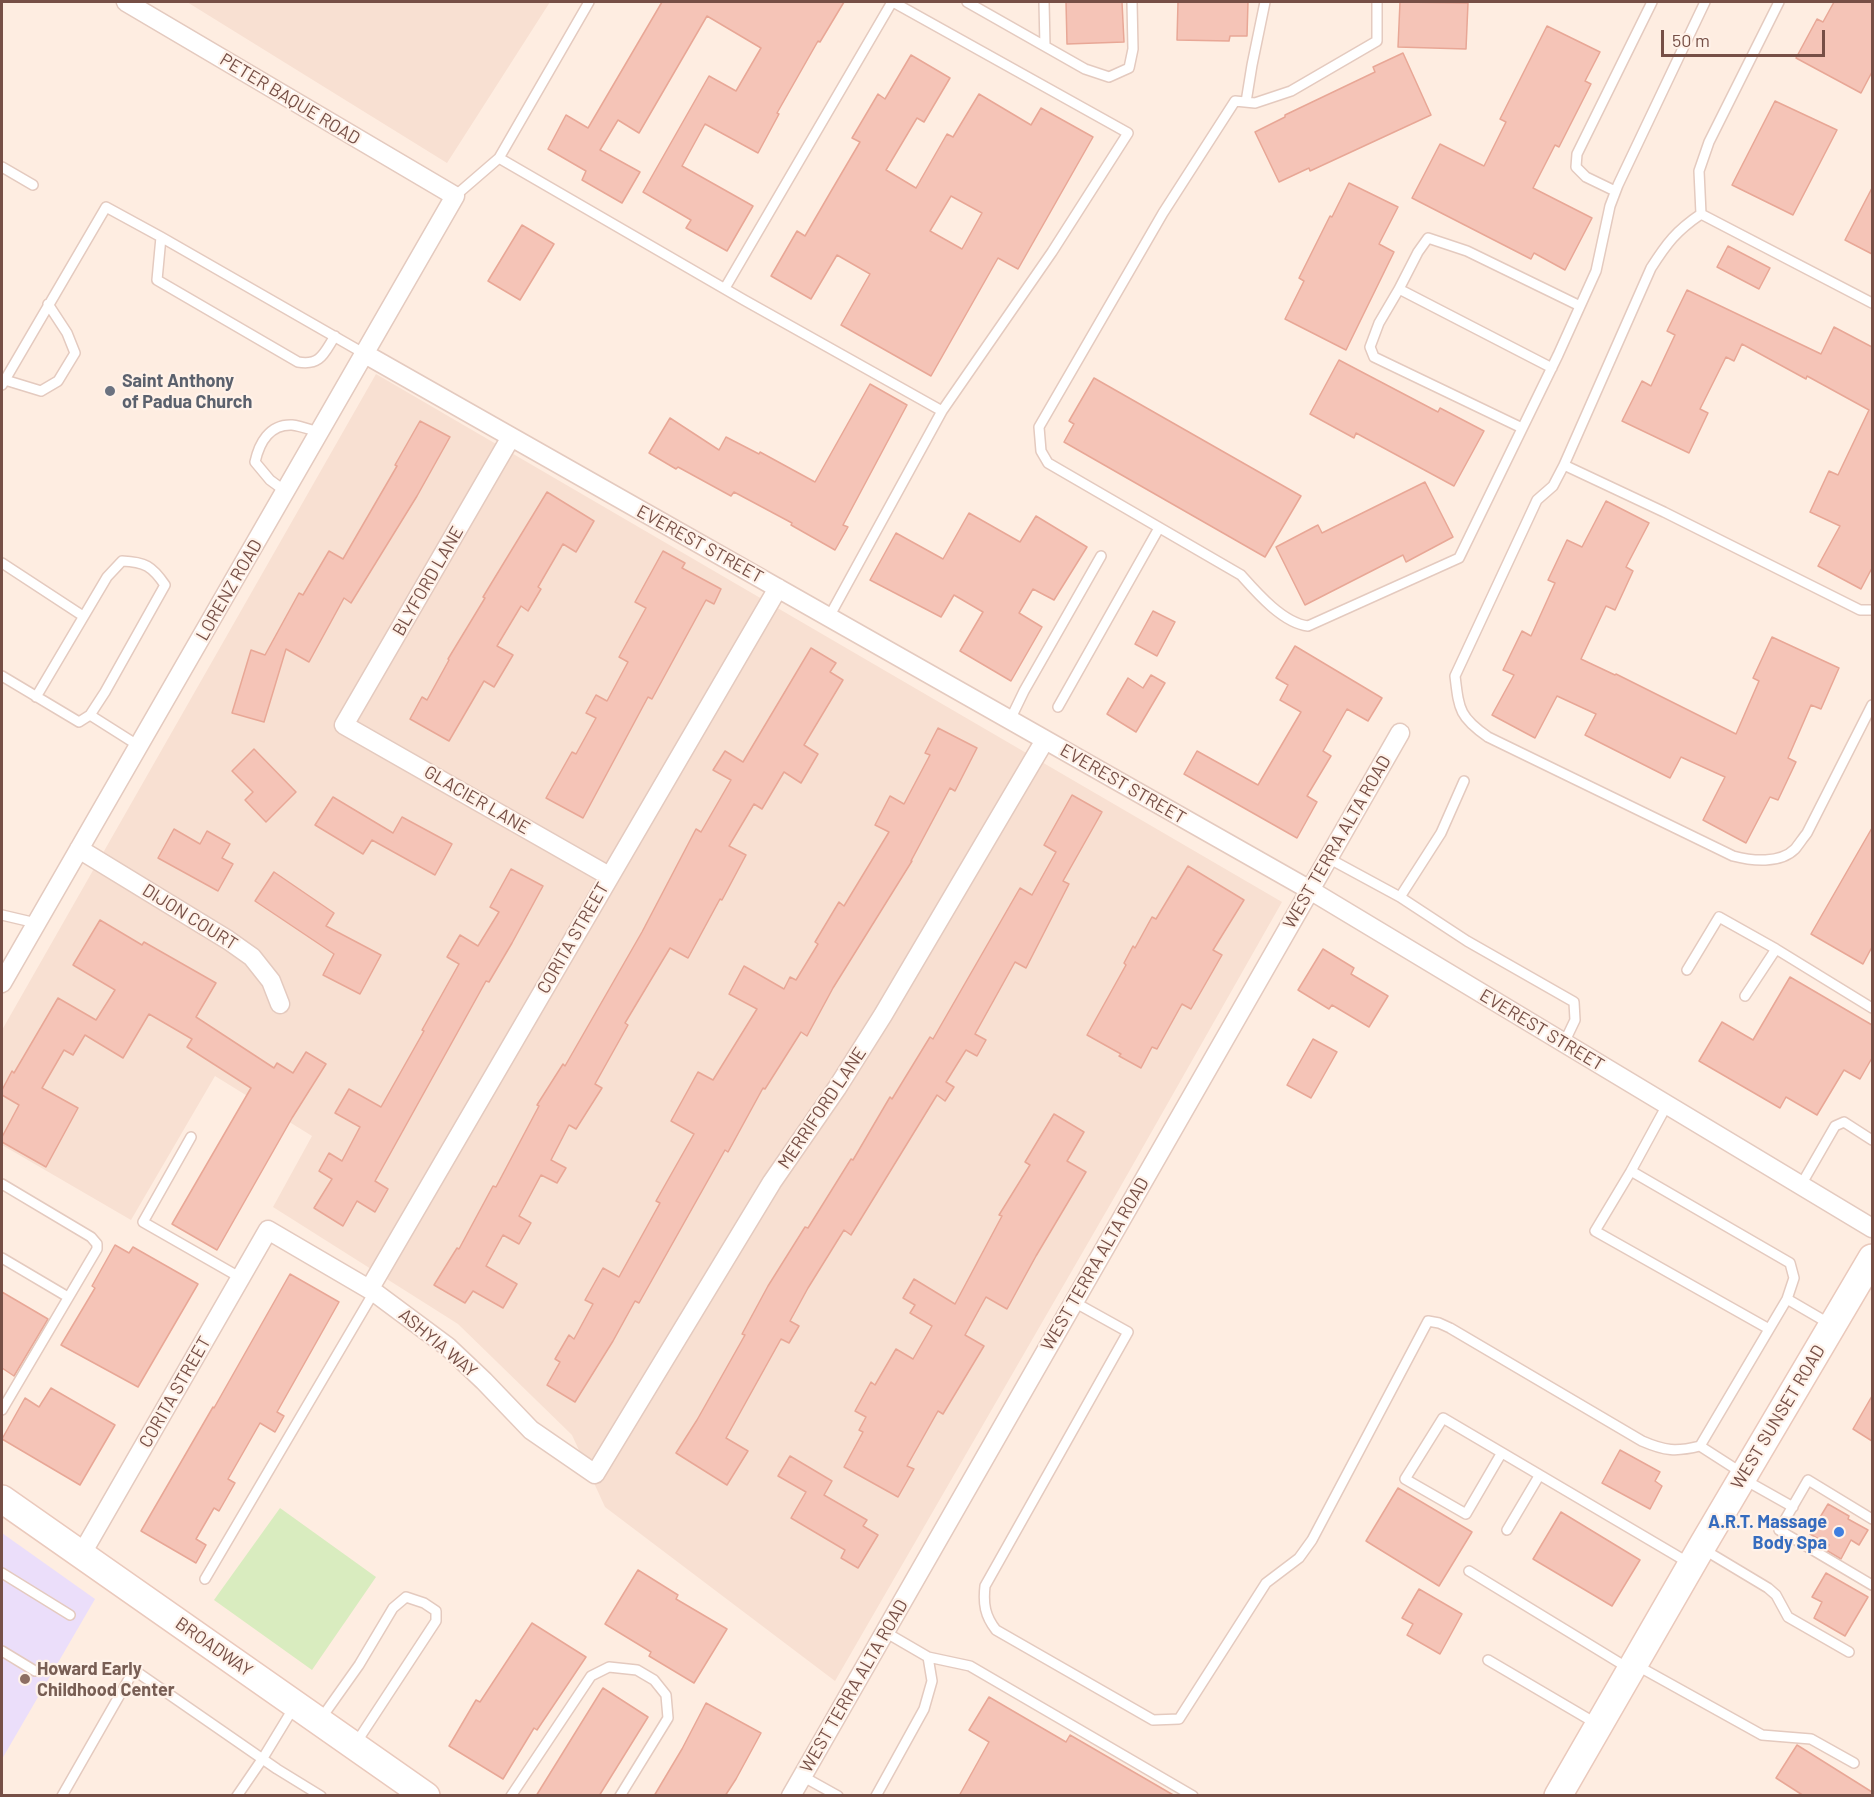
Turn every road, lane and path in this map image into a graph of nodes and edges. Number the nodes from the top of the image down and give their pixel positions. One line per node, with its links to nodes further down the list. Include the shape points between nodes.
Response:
1 (126, 2): 18 (street, PETER BAQUE ROAD)
2 (589, 2): 14 (lane)
3 (893, 2): 21 (lane); 30 (lane, via 1128,133 1053,252)
4 (968, 2): 12 (lane)
5 (1044, 2): 12 (lane)
6 (1132, 2): 12 (lane, via 1133,49 1129,68 1110,77 1085,69)
7 (1265, 2): 13 (lane)
8 (1377, 2): 13 (lane, via 1377,41 1291,91 1255,103)
9 (1652, 2): 17 (lane, via 1577,154 1576,166 1586,177)
10 (1705, 2): 17 (lane)
11 (1779, 2): 19 (lane, via 1709,142 1700,171)
12 (1045, 46)
13 (1246, 102): 36 (lane, via 1235,101 1163,213 1039,427 1041,452 1048,463)
14 (499, 158): 18 (lane); 21 (lane)
15 (2, 167): 16 (lane)
16 (33, 185)
17 (1615, 191): 25 (lane, via 1596,271)
18 (455, 196): 27 (street, LORENZ ROAD)
19 (1701, 214): 23 (lane); 34 (lane, via 1668,241 1651,268)
20 (161, 237): 24 (lane, via 106,207); 26 (lane); 26 (lane, via 157,280 298,362 318,361)
21 (724, 288): 30 (lane)
22 (1399, 289): 25 (lane, via 1428,238 1467,251); 28 (lane); 31 (lane, via 1370,347 1374,357)
23 (1872, 303)
24 (48, 304): 29 (lane); 29 (lane, via 75,353 58,381 41,391)
25 (1580, 306): 28 (lane)
26 (335, 336): 27 (lane)
27 (365, 354): 32 (street, LORENZ ROAD); 33 (street, EVEREST STREET)
28 (1552, 368): 31 (lane)
29 (3, 383)
30 (942, 411): 42 (lane)
31 (1522, 428): 36 (lane, via 1459,558 1308,626 1296,624 1240,574)
32 (320, 432): 35 (street, LORENZ ROAD); 35 (lane, via 290,425 272,430 259,446 255,462)
33 (511, 437): 39 (street, EVEREST STREET); 49 (street, BLYFORD LANE)
34 (1564, 465): 40 (lane, via 1860,610); 45 (lane, via 1553,486 1537,500 1455,676 1459,708 1470,724 1488,737 1733,856 1755,861 1793,851 1807,833)
35 (285, 491): 52 (street, LORENZ ROAD)
36 (1159, 528): 46 (lane)
37 (1101, 556): 48 (lane)
38 (2, 563): 41 (lane)
39 (778, 588): 42 (street, EVEREST STREET); 56 (street, CORITA STREET)
40 (1872, 610)
41 (83, 616): 44 (lane); 47 (lane, via 122,561 140,562 155,570 165,585)
42 (829, 617): 48 (street, EVEREST STREET)
43 (2, 676): 44 (lane)
44 (36, 697): 47 (lane, via 79,722)
45 (1872, 705)
46 (1058, 707)
47 (90, 715): 52 (lane)
48 (1010, 720): 51 (street, EVEREST STREET)
49 (344, 724): 56 (street, GLACIER LANE)
50 (1400, 733): 55 (street, WEST TERRA ALTA ROAD)
51 (1045, 740): 57 (street, EVEREST STREET); 88 (street, MERRIFORD LANE, via 884,1015 771,1182)
52 (139, 746): 54 (street, LORENZ ROAD)
53 (1464, 781): 58 (lane, via 1441,833)
54 (79, 849): 60 (street, LORENZ ROAD); 65 (street, DIJON COURT, via 252,957 271,981)
55 (1328, 858): 57 (street, WEST TERRA ALTA ROAD); 58 (lane)
56 (609, 876): 79 (street, CORITA STREET)
57 (1310, 890): 67 (street, EVEREST STREET); 82 (street, WEST TERRA ALTA ROAD)
58 (1400, 897): 67 (lane, via 1467,941 1574,1002 1575,1020)
59 (2, 915): 60 (lane)
60 (36, 923): 63 (street, LORENZ ROAD)
61 (1776, 949): 62 (lane, via 1719,917); 64 (lane); 66 (lane)
62 (1688, 970)
63 (2, 983)
64 (1744, 996)
65 (280, 1004)
66 (1872, 1008)
67 (1564, 1043): 68 (street, EVEREST STREET)
68 (1667, 1105): 71 (lane); 73 (street, EVEREST STREET)
69 (191, 1137): 78 (lane, via 143,1222)
70 (1872, 1140): 73 (lane, via 1844,1122 1835,1126)
71 (1630, 1171): 81 (lane, via 1790,1263 1794,1278); 84 (lane, via 1595,1231)
72 (2, 1184): 80 (lane, via 98,1244)
73 (1801, 1185): 74 (street, EVEREST STREET)
74 (1872, 1228)
75 (268, 1230): 78 (street, CORITA STREET); 79 (street, ASHYIA WAY)
76 (2, 1257): 80 (lane)
77 (1872, 1258): 83 (main road, WEST SUNSET ROAD)
78 (241, 1278): 95 (street, CORITA STREET)
79 (372, 1290): 88 (street, ASHYIA WAY, via 448,1347 531,1430); 99 (lane)
80 (68, 1297): 85 (lane)
81 (1786, 1299): 83 (lane); 84 (lane)
82 (1074, 1302): 86 (lane, via 1128,1332 985,1586 983,1600 996,1630 1153,1720 1179,1719 1266,1583 1299,1558 1312,1540 1428,1321 1450,1328 1642,1441 1662,1450); 102 (street, WEST TERRA ALTA ROAD)
83 (1832, 1326): 90 (main road, WEST SUNSET ROAD)
84 (1769, 1329): 86 (lane)
85 (2, 1410)
86 (1700, 1446): 90 (lane)
87 (1501, 1454): 87 (lane, via 1443,1418 1405,1479 1466,1514); 89 (lane)
88 (595, 1474)
89 (1539, 1476): 94 (lane); 96 (lane)
90 (1743, 1476): 92 (lane); 96 (main road, WEST SUNSET ROAD)
91 (2, 1498): 95 (main road, BROADWAY)
92 (1793, 1507): 93 (lane, via 1808,1480); 100 (lane, via 1779,1530)
93 (1872, 1519)
94 (1508, 1530)
95 (81, 1555): 109 (main road, BROADWAY)
96 (1696, 1556): 104 (lane, via 1768,1588 1788,1617); 107 (main road, WEST SUNSET ROAD)
97 (1469, 1570): 107 (lane)
98 (2, 1573): 101 (lane)
99 (205, 1579)
100 (1872, 1585)
101 (70, 1615)
102 (885, 1632): 105 (lane); 115 (street, WEST TERRA ALTA ROAD)
103 (2, 1651): 108 (lane)
104 (1849, 1652)
105 (928, 1657): 124 (lane, via 932,1681 924,1709); 125 (lane, via 970,1666)
106 (1488, 1660): 111 (lane)
107 (1632, 1667): 111 (main road, WEST SUNSET ROAD); 114 (lane, via 1762,1735 1810,1739)
108 (35, 1671)
109 (296, 1705): 110 (main road, BROADWAY); 113 (lane)
110 (320, 1721): 112 (main road, BROADWAY); 112 (lane, via 393,1608 406,1597 436,1611 436,1621)
111 (1599, 1725): 126 (main road, WEST SUNSET ROAD)
112 (354, 1745): 119 (main road, BROADWAY)
113 (263, 1758): 116 (lane, via 134,1670); 117 (lane); 118 (lane)
114 (1854, 1763)
115 (802, 1776): 122 (street, WEST TERRA ALTA ROAD); 123 (lane)
116 (62, 1796)
117 (237, 1796)
118 (321, 1796)
119 (426, 1796)
120 (511, 1796): 121 (lane, via 591,1676 609,1667 637,1670 654,1680 666,1695 668,1718)
121 (620, 1796)
122 (791, 1796)
123 (838, 1796)
124 (876, 1796)
125 (1193, 1796)
126 (1558, 1796)

